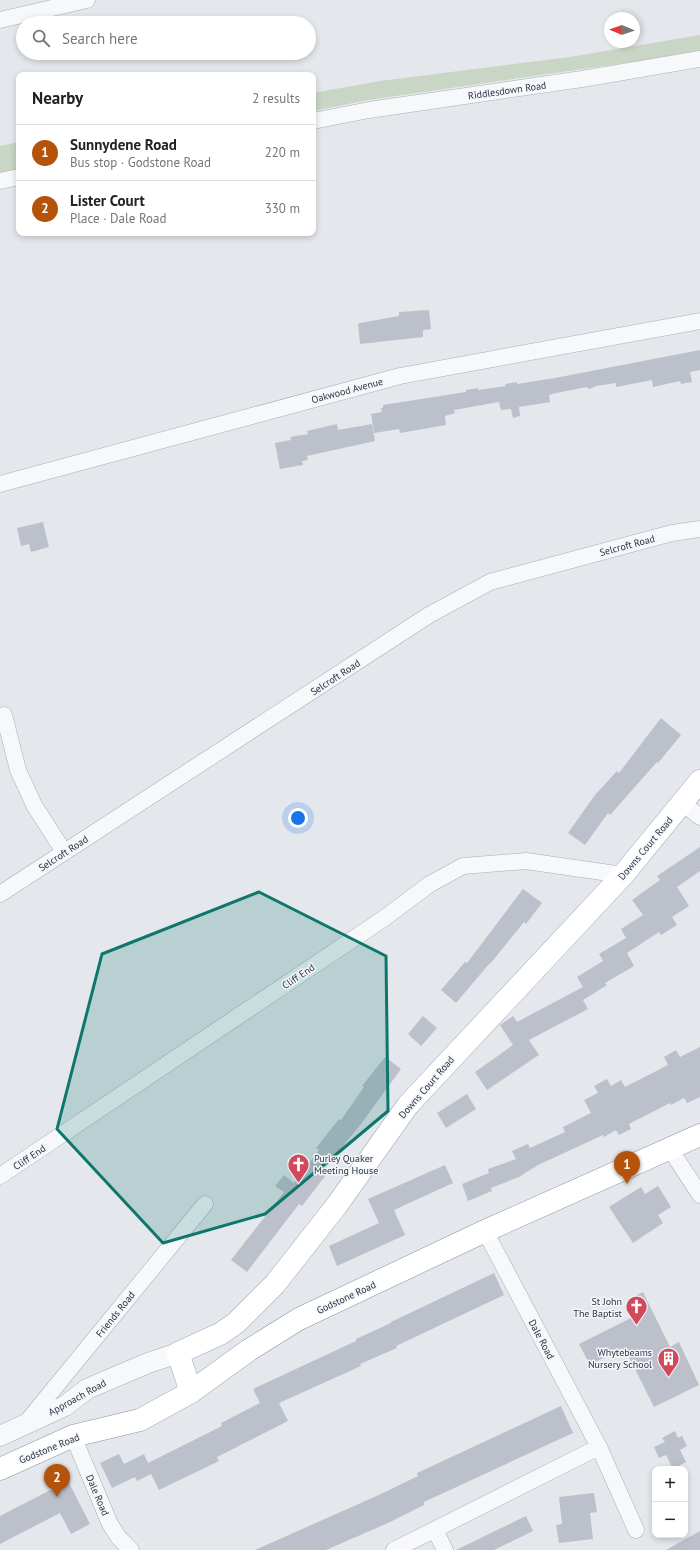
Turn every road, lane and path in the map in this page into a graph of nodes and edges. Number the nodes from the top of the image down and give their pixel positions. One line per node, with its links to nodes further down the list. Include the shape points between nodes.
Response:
1 (87, 0): 3 (street)
2 (16, 16): 4 (street)
3 (17, 16)
4 (0, 20)
5 (700, 59): 6 (street, Riddlesdown Road)
6 (316, 120)
7 (16, 178): 8 (street)
8 (0, 181)
9 (700, 321): 10 (street, Oakwood Avenue, via 400,376)
10 (0, 484)
11 (700, 529): 16 (street, Selcroft Road, via 672,533 490,582 429,615)
12 (4, 715): 16 (street, via 18,770 34,805)
13 (700, 781): 14 (main road, Downs Court Road)
14 (682, 803): 15 (street); 17 (main road, Downs Court Road)
15 (700, 817)
16 (64, 852): 18 (street, Selcroft Road)
17 (623, 875): 21 (street, Cliff End, via 526,861 463,866 430,884 383,919); 25 (main road, Downs Court Road, via 408,1105 337,1205 276,1284 236,1323 220,1334)
18 (0, 894)
19 (700, 1135): 20 (main road, Godstone Road)
20 (670, 1149): 22 (street); 24 (main road, Godstone Road)
21 (0, 1176)
22 (700, 1195)
23 (205, 1204): 27 (street, Friends Road)
24 (485, 1231): 26 (main road, Godstone Road, via 299,1319 249,1350); 30 (street, Dale Road)
25 (178, 1353): 26 (main road); 27 (street, Approach Road, via 88,1389 65,1406)
26 (191, 1392): 29 (main road, Godstone Road, via 140,1420)
27 (24, 1425): 28 (street, Approach Road)
28 (0, 1436)
29 (73, 1436): 31 (main road, Godstone Road); 34 (street, Dale Road, via 110,1524)
30 (599, 1447): 32 (street); 33 (street, Dale Road)
31 (0, 1469)
32 (435, 1530): 35 (street); 36 (street)
33 (636, 1530)
34 (131, 1550)
35 (394, 1550)
36 (446, 1550)

